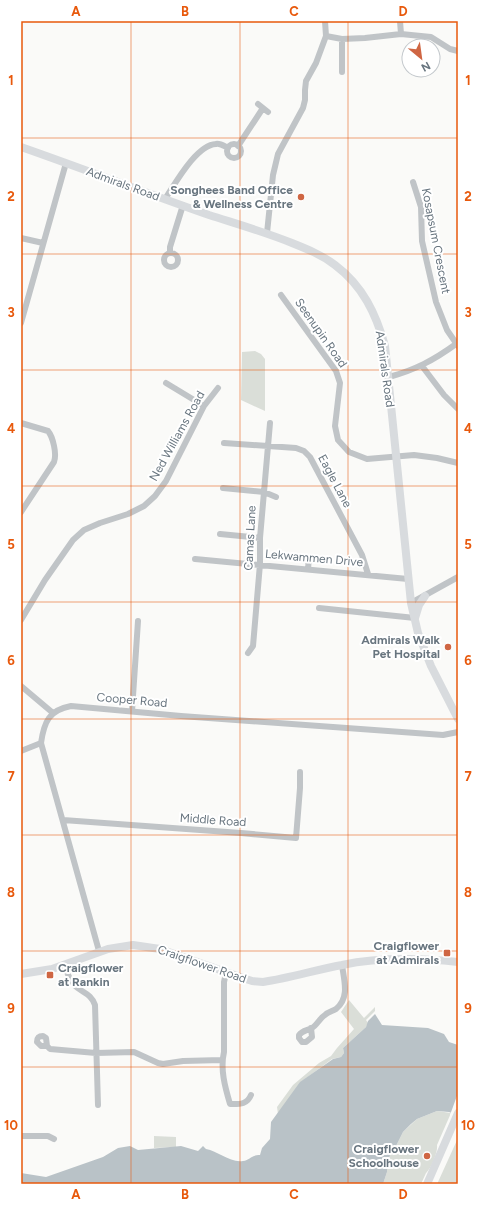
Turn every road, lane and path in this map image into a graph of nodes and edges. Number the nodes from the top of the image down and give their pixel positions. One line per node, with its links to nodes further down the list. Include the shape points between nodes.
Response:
1 (325, 21): 4 (street)
2 (400, 21): 3 (street)
3 (400, 34): 5 (street); 6 (street, via 431,37)
4 (326, 36): 5 (street); 16 (street, via 306,81 303,108 278,154 273,175)
5 (342, 39): 7 (street)
6 (458, 51)
7 (342, 72)
8 (263, 108): 9 (street)
9 (238, 146): 11 (street, via 232,144); 11 (street, via 240,152 235,158 228,155)
10 (21, 147): 12 (main road, Admirals Road)
11 (228, 148): 14 (street, via 214,144 196,155)
12 (66, 163): 14 (main road, Admirals Road); 18 (street)
13 (413, 182): 22 (street, Kosapsum Crescent, via 421,208 422,241 434,294 447,330)
14 (165, 199): 15 (main road, Admirals Road)
15 (182, 205): 16 (main road, Admirals Road); 19 (street)
16 (267, 234): 24 (main road, Admirals Road, via 328,260 358,287 379,324)
17 (21, 238): 18 (street)
18 (43, 243): 21 (street)
19 (170, 253)
20 (281, 295): 33 (street, Seenupin Road, via 336,371 340,383 335,426 338,440 349,452 367,459)
21 (21, 323)
22 (457, 345): 23 (street)
23 (422, 366): 24 (street); 28 (street)
24 (389, 377): 33 (main road, Admirals Road)
25 (166, 383): 27 (street)
26 (218, 388): 27 (street, Ned Williams Road)
27 (204, 406): 52 (street, Ned Williams Road, via 166,481 155,496 144,506 84,530 73,540)
28 (458, 409)
29 (21, 423): 38 (street, via 48,431 55,456 54,462)
30 (270, 424): 32 (street, Camas Lane)
31 (224, 443): 32 (street, Eagle Lane)
32 (268, 445): 36 (street, Camas Lane); 45 (street, Eagle Lane, via 296,448 310,457 362,555)
33 (395, 457): 34 (street, Seenupin Road, via 437,458); 47 (main road, Admirals Road)
34 (458, 463)
35 (223, 488): 36 (street)
36 (264, 492): 37 (street); 40 (street, Camas Lane)
37 (276, 497)
38 (21, 512)
39 (220, 534): 40 (street)
40 (260, 538): 43 (street, Camas Lane)
41 (309, 557): 44 (street)
42 (195, 559): 43 (street, Lekwammen Drive)
43 (260, 564): 44 (street, Lekwammen Drive); 54 (street, Camas Lane, via 253,646)
44 (308, 569): 45 (street, Lekwammen Drive)
45 (368, 574): 47 (street, Lekwammen Drive)
46 (458, 577): 48 (street)
47 (408, 578): 49 (main road, Admirals Road)
48 (426, 596): 49 (street); 51 (main road, via 419,605)
49 (411, 603): 51 (main road, Admirals Road)
50 (319, 608): 51 (street)
51 (415, 618): 58 (main road, Admirals Road, via 431,666)
52 (21, 620)
53 (138, 621): 56 (street)
54 (248, 653)
55 (21, 686): 57 (street)
56 (132, 711): 57 (street, Cooper Road, via 71,706); 59 (street, Cooper Road, via 443,735)
57 (53, 713): 60 (street, via 43,727)
58 (458, 719)
59 (458, 732)
60 (42, 743): 61 (street); 63 (street)
61 (21, 750)
62 (300, 772): 63 (street, Middle Road, via 296,838)
63 (63, 820): 64 (street)
64 (99, 951): 66 (main road, Craigflower Road); 68 (main road, Craigflower Road, via 122,946 147,946)
65 (458, 962): 67 (main road, Craigflower Road, via 403,958)
66 (64, 964): 69 (main road, Craigflower Road, via 40,972); 72 (street, via 72,983 89,995 94,1002)
67 (342, 965): 68 (main road, Craigflower Road, via 263,982); 70 (street, via 345,986 343,1001)
68 (226, 973): 73 (street)
69 (21, 974)
70 (311, 1028)
71 (47, 1046): 72 (street, via 50,1049)
72 (96, 1053): 73 (street, via 134,1052 158,1064); 75 (street)
73 (222, 1060): 74 (street, via 224,1085 230,1104 242,1104 250,1100)
74 (252, 1095)
75 (98, 1105)
76 (458, 1113): 78 (main road)
77 (458, 1118): 78 (main road)
78 (454, 1127): 81 (main road); 82 (main road)
79 (21, 1136): 80 (street, via 48,1136)
80 (54, 1139)
81 (427, 1184)
82 (431, 1184)

